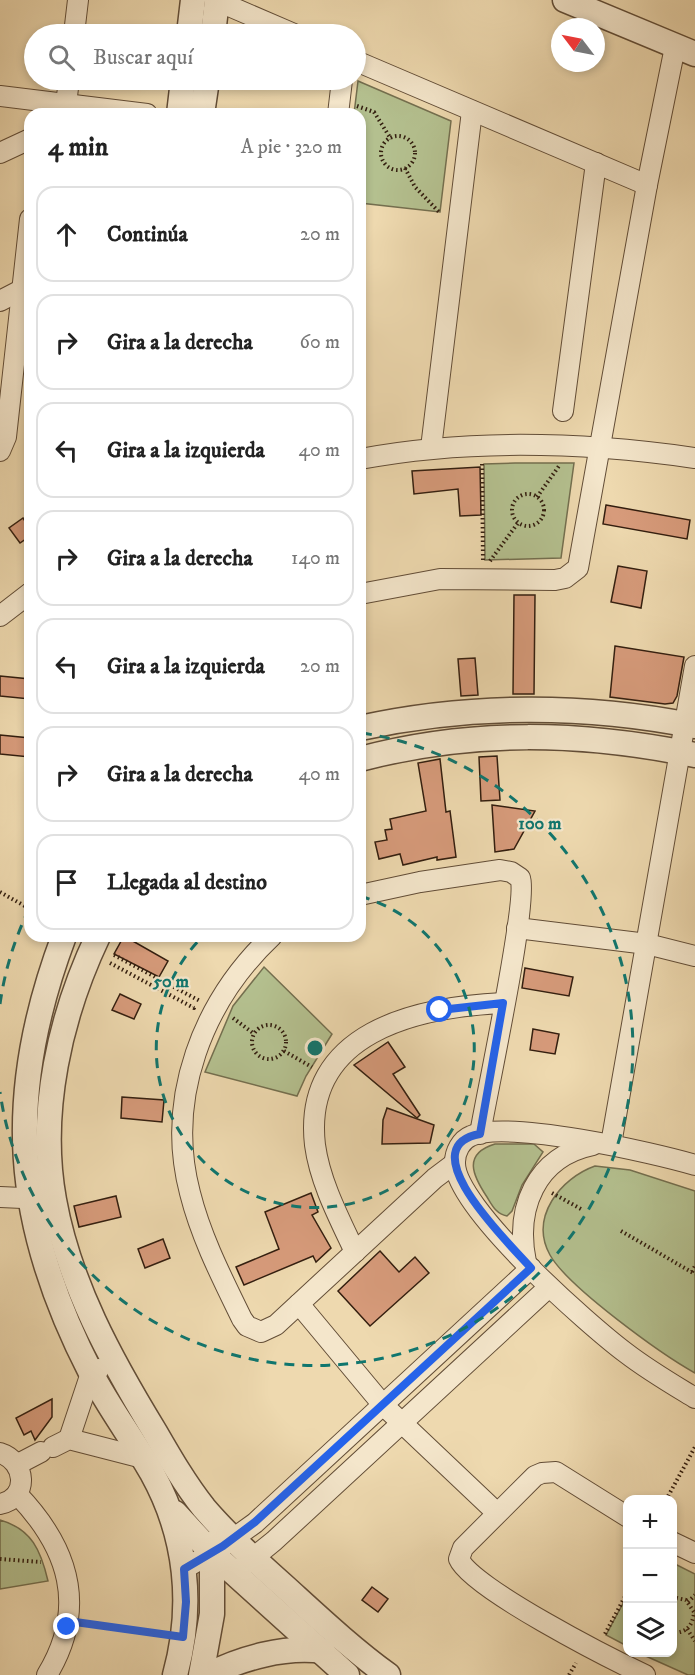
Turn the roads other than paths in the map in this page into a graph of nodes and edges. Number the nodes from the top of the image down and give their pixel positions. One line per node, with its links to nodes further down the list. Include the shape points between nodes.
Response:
1 (78, 0): 5 (street)
2 (193, 0): 6 (street)
3 (216, 0): 7 (street); 8 (street)
4 (565, 0): 9 (street)
5 (75, 24)
6 (190, 24)
7 (214, 24)
8 (271, 24)
9 (685, 50): 26 (street)
10 (366, 65): 22 (street)
11 (68, 90): 16 (street)
12 (182, 90): 19 (street)
13 (206, 90): 20 (street)
14 (341, 90): 21 (street)
15 (0, 96): 17 (street)
16 (66, 104): 17 (street); 18 (street)
17 (41, 108)
18 (98, 108)
19 (180, 108)
20 (203, 108)
21 (339, 108)
22 (472, 111): 25 (street); 32 (street)
23 (24, 142): 24 (street)
24 (0, 153)
25 (596, 164): 26 (street); 30 (street)
26 (646, 185): 31 (street)
27 (24, 279): 28 (street)
28 (23, 289): 29 (street); 33 (street, via 6,437)
29 (0, 301)
30 (563, 411)
31 (601, 447): 32 (street, via 482,444); 35 (street); 36 (street, via 580,561 573,574 555,580 440,579)
32 (431, 448): 34 (street)
33 (0, 451)
34 (366, 458)
35 (695, 458)
36 (366, 593)
37 (24, 598): 38 (street)
38 (0, 616)
39 (695, 666): 40 (street)
40 (690, 725): 41 (street, via 567,711 492,710); 42 (street)
41 (366, 727)
42 (688, 753): 43 (street, via 595,740 490,737 435,742); 49 (street)
43 (366, 758)
44 (366, 895): 45 (street, via 420,882 506,870 516,874 522,883)
45 (517, 928): 49 (street); 51 (street)
46 (62, 942): 57 (street, via 45,992 30,1061 24,1119)
47 (96, 942): 58 (street, via 68,1014 56,1066 50,1151)
48 (266, 942): 62 (street, via 206,1004 185,1094 182,1141 189,1191 215,1263 247,1326 261,1332 267,1330)
49 (647, 944): 50 (street); 53 (street)
50 (695, 956)
51 (503, 1003): 52 (street); 59 (street, via 440,1010 381,1027 352,1044 328,1076 316,1112 315,1147 330,1196)
52 (480, 1134): 53 (street, via 543,1134); 54 (street, via 472,1135 459,1146)
53 (605, 1144): 55 (street); 60 (street, via 571,1152 536,1184 524,1211 522,1245)
54 (455, 1163): 59 (street); 60 (street, via 462,1183 479,1209)
55 (695, 1165)
56 (0, 1197): 57 (street)
57 (29, 1199): 58 (street); 64 (street, via 51,1285)
58 (54, 1199): 63 (street, via 75,1273)
59 (355, 1252): 62 (street)
60 (529, 1265): 61 (street); 66 (street)
61 (549, 1287): 65 (street, via 628,1354); 67 (street)
62 (299, 1304): 66 (street)
63 (113, 1361): 64 (street); 72 (street)
64 (91, 1373): 68 (street); 70 (street)
65 (695, 1398)
66 (383, 1405): 67 (street); 77 (street)
67 (400, 1423): 75 (street); 81 (street)
68 (54, 1446): 70 (street); 71 (street)
69 (0, 1453): 71 (street)
70 (143, 1458): 74 (street)
71 (18, 1464): 73 (street, via 21,1485)
72 (189, 1489): 77 (street); 79 (street)
73 (8, 1499): 87 (street, via 45,1526 63,1563 69,1589 62,1645)
74 (167, 1504): 79 (street); 82 (street)
75 (497, 1513): 76 (street, via 535,1476 549,1472 562,1476); 92 (street, via 463,1548 459,1559 464,1566 544,1621)
76 (623, 1514)
77 (234, 1539): 79 (street); 81 (street)
78 (677, 1544): 80 (street)
79 (212, 1553): 82 (street); 83 (street); 84 (street)
80 (695, 1553)
81 (254, 1558): 83 (street); 86 (street)
82 (184, 1569): 88 (street, via 186,1602)
83 (233, 1573): 84 (street); 85 (street)
84 (213, 1588): 89 (street, via 211,1629)
85 (317, 1650): 86 (street, via 352,1657); 90 (street, via 255,1657); 91 (street)
86 (385, 1673)
87 (47, 1675)
88 (175, 1675)
89 (201, 1675)
90 (208, 1675)
91 (346, 1675)
92 (645, 1675)

